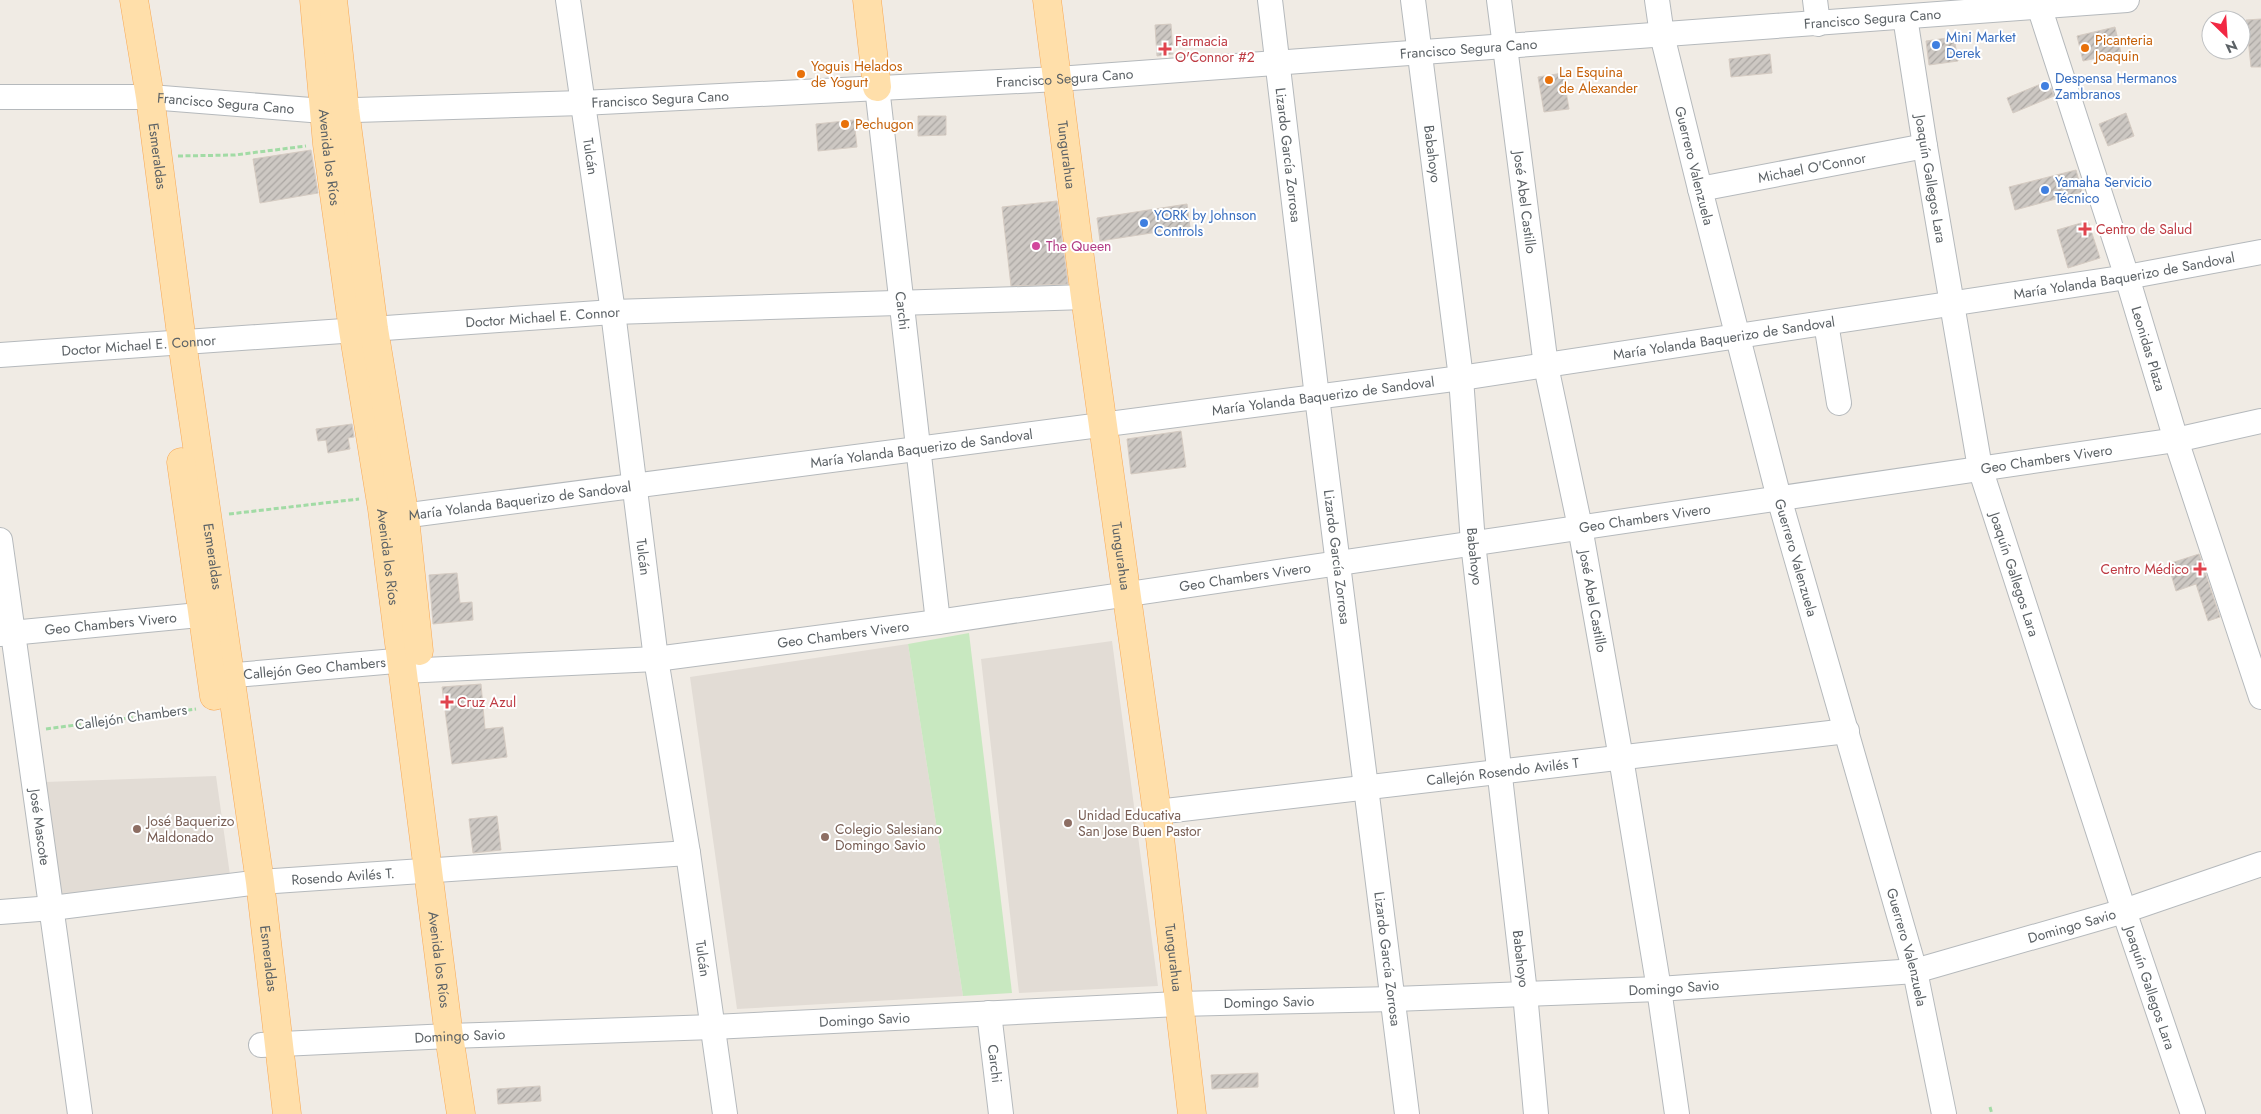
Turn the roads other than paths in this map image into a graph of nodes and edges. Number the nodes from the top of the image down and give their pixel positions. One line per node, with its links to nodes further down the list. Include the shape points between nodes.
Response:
1 (116, 0): 24 (main road, Esmeraldas)
2 (134, 0): 24 (main road, Esmeraldas)
3 (314, 0): 26 (main road, Avenida los Ríos)
4 (333, 0): 26 (main road, Avenida los Ríos)
5 (568, 0): 25 (street, Tulcán)
6 (867, 0): 22 (main road, Carchi)
7 (1047, 0): 21 (main road, Tungurahua)
8 (1270, 0): 20 (street, Lizardo García Zorrosa)
9 (1413, 0): 19 (street, Babahoyo)
10 (1499, 0): 18 (street, José Abel Castillo)
11 (1657, 0): 17 (street, Guerrero Valenzuela)
12 (1815, 0): 16 (street)
13 (2127, 0): 14 (street, Francisco Segura Cano)
14 (2038, 4): 15 (street, Francisco Segura Cano); 30 (street, Leonidas Plaza)
15 (1905, 17): 16 (street, Francisco Segura Cano); 27 (street, Joaquín Gallegos Lara)
16 (1818, 24): 17 (street, Francisco Segura Cano)
17 (1662, 35): 18 (street, Francisco Segura Cano); 28 (street, Guerrero Valenzuela)
18 (1505, 46): 19 (street, Francisco Segura Cano); 40 (street, José Abel Castillo)
19 (1421, 52): 20 (street, Francisco Segura Cano); 41 (street, Babahoyo)
20 (1278, 63): 21 (street, Francisco Segura Cano); 42 (street, Lizardo García Zorrosa)
21 (1058, 79): 22 (street, Francisco Segura Cano); 31 (main road, Tungurahua)
22 (877, 86): 25 (street, Francisco Segura Cano); 32 (street, Carchi)
23 (0, 97): 24 (street, Francisco Segura Cano)
24 (141, 97): 26 (street, Francisco Segura Cano); 38 (main road, Esmeraldas); 38 (main road, Esmeraldas, via 158,157)
25 (582, 103): 26 (street, Francisco Segura Cano); 34 (street, Tulcán)
26 (334, 111): 36 (main road, Avenida los Ríos); 36 (main road, Avenida los Ríos, via 327,144)
27 (1925, 146): 28 (street, Michael O'Connor); 33 (street, Joaquín Gallegos Lara)
28 (1700, 189): 37 (street, Guerrero Valenzuela)
29 (2261, 252): 30 (street, María Yolanda Baquerizo de Sandoval)
30 (2127, 277): 33 (street, María Yolanda Baquerizo de Sandoval); 46 (street, Leonidas Plaza)
31 (1085, 297): 32 (street, Doctor Michael E. Connor); 45 (main road, Tungurahua)
32 (903, 303): 34 (street, Doctor Michael E. Connor); 47 (street, Carchi)
33 (1952, 304): 35 (street, María Yolanda Baquerizo de Sandoval); 48 (street, Joaquín Gallegos Lara)
34 (613, 312): 36 (street, Doctor Michael E. Connor); 49 (street, Tulcán)
35 (1826, 323): 37 (street, María Yolanda Baquerizo de Sandoval); 43 (street)
36 (363, 329): 38 (street, Doctor Michael E. Connor); 51 (main road, Avenida los Ríos)
37 (1737, 336): 40 (street, María Yolanda Baquerizo de Sandoval); 50 (street, Guerrero Valenzuela)
38 (173, 343): 39 (street, Doctor Michael E. Connor); 57 (main road, Esmeraldas); 57 (main road, Esmeraldas, via 208,517)
39 (0, 355)
40 (1546, 366): 41 (street, María Yolanda Baquerizo de Sandoval); 52 (street, José Abel Castillo)
41 (1461, 378): 42 (street, María Yolanda Baquerizo de Sandoval); 54 (street, Babahoyo)
42 (1317, 398): 45 (street, María Yolanda Baquerizo de Sandoval); 55 (street, Lizardo García Zorrosa)
43 (1839, 404)
44 (2261, 420): 46 (street, Geo Chambers Vivero)
45 (1104, 426): 47 (street, María Yolanda Baquerizo de Sandoval); 56 (main road, Tungurahua)
46 (2176, 440): 48 (street, Geo Chambers Vivero); 63 (street, Leonidas Plaza)
47 (918, 450): 49 (street, María Yolanda Baquerizo de Sandoval); 58 (street, Carchi)
48 (1980, 468): 50 (street, Geo Chambers Vivero); 74 (street, Joaquín Gallegos Lara)
49 (633, 487): 51 (street, María Yolanda Baquerizo de Sandoval); 60 (street, Tulcán)
50 (1779, 498): 52 (street, Geo Chambers Vivero); 64 (street, Guerrero Valenzuela)
51 (389, 511): 61 (main road, Avenida los Ríos)
52 (1580, 527): 54 (street, Geo Chambers Vivero); 65 (street, José Abel Castillo)
53 (0, 540): 59 (street, José Mascote)
54 (1473, 543): 55 (street, Geo Chambers Vivero); 66 (street, Babahoyo)
55 (1339, 563): 56 (street, Geo Chambers Vivero); 67 (street, Lizardo García Zorrosa)
56 (1126, 594): 58 (street, Geo Chambers Vivero); 68 (main road, Tungurahua)
57 (212, 614): 59 (street, Geo Chambers Vivero); 62 (main road, Esmeraldas)
58 (938, 622): 60 (street, Geo Chambers Vivero)
59 (7, 634): 73 (street, José Mascote, via 28,731)
60 (656, 659): 61 (street, Geo Chambers Vivero); 69 (street, Tulcán)
61 (411, 665): 62 (street, Callejón Geo Chambers); 71 (main road, Avenida los Ríos)
62 (220, 676): 72 (main road, Esmeraldas); 72 (main road, Esmeraldas, via 215,706)
63 (2261, 698)
64 (1847, 731): 65 (street, Callejón Rosendo Avilés T); 76 (street, Guerrero Valenzuela)
65 (1621, 758): 66 (street, Callejón Rosendo Avilés T); 77 (street, José Abel Castillo)
66 (1499, 772): 67 (street, Callejón Rosendo Avilés T); 78 (street, Babahoyo)
67 (1367, 787): 68 (street, Callejón Rosendo Avilés T); 79 (street, Lizardo García Zorrosa)
68 (1157, 812): 80 (main road, Tungurahua)
69 (688, 853): 71 (street, Rosendo Avilés T.); 82 (street, Tulcán)
70 (2261, 864): 74 (street, Domingo Savio)
71 (438, 869): 72 (street, Rosendo Avilés T.); 83 (main road, Avenida los Ríos)
72 (251, 884): 73 (street, Rosendo Avilés T.); 84 (main road, Esmeraldas)
73 (52, 908): 75 (street, Rosendo Avilés T.); 85 (street, José Mascote)
74 (2124, 911): 76 (street, Domingo Savio); 97 (street, Joaquín Gallegos Lara)
75 (0, 912)
76 (1915, 971): 77 (street, Domingo Savio); 96 (street, Guerrero Valenzuela)
77 (1659, 989): 78 (street, Domingo Savio); 95 (street, José Abel Castillo)
78 (1525, 993): 79 (street, Domingo Savio); 94 (street, Babahoyo)
79 (1394, 999): 80 (street, Domingo Savio); 93 (street, Lizardo García Zorrosa)
80 (1178, 1004): 81 (street, Domingo Savio); 92 (main road, Tungurahua)
81 (989, 1013): 82 (street, Domingo Savio); 91 (street, Carchi)
82 (713, 1027): 83 (street, Domingo Savio); 90 (street, Tulcán)
83 (457, 1035): 84 (street, Domingo Savio); 88 (main road, Avenida los Ríos); 89 (main road, Avenida los Ríos)
84 (270, 1045): 86 (main road, Esmeraldas); 87 (main road, Esmeraldas)
85 (80, 1114)
86 (269, 1114)
87 (287, 1114)
88 (461, 1114)
89 (478, 1114)
90 (725, 1114)
91 (1001, 1114)
92 (1192, 1114)
93 (1407, 1114)
94 (1536, 1114)
95 (1677, 1114)
96 (1944, 1114)
97 (2193, 1114)

